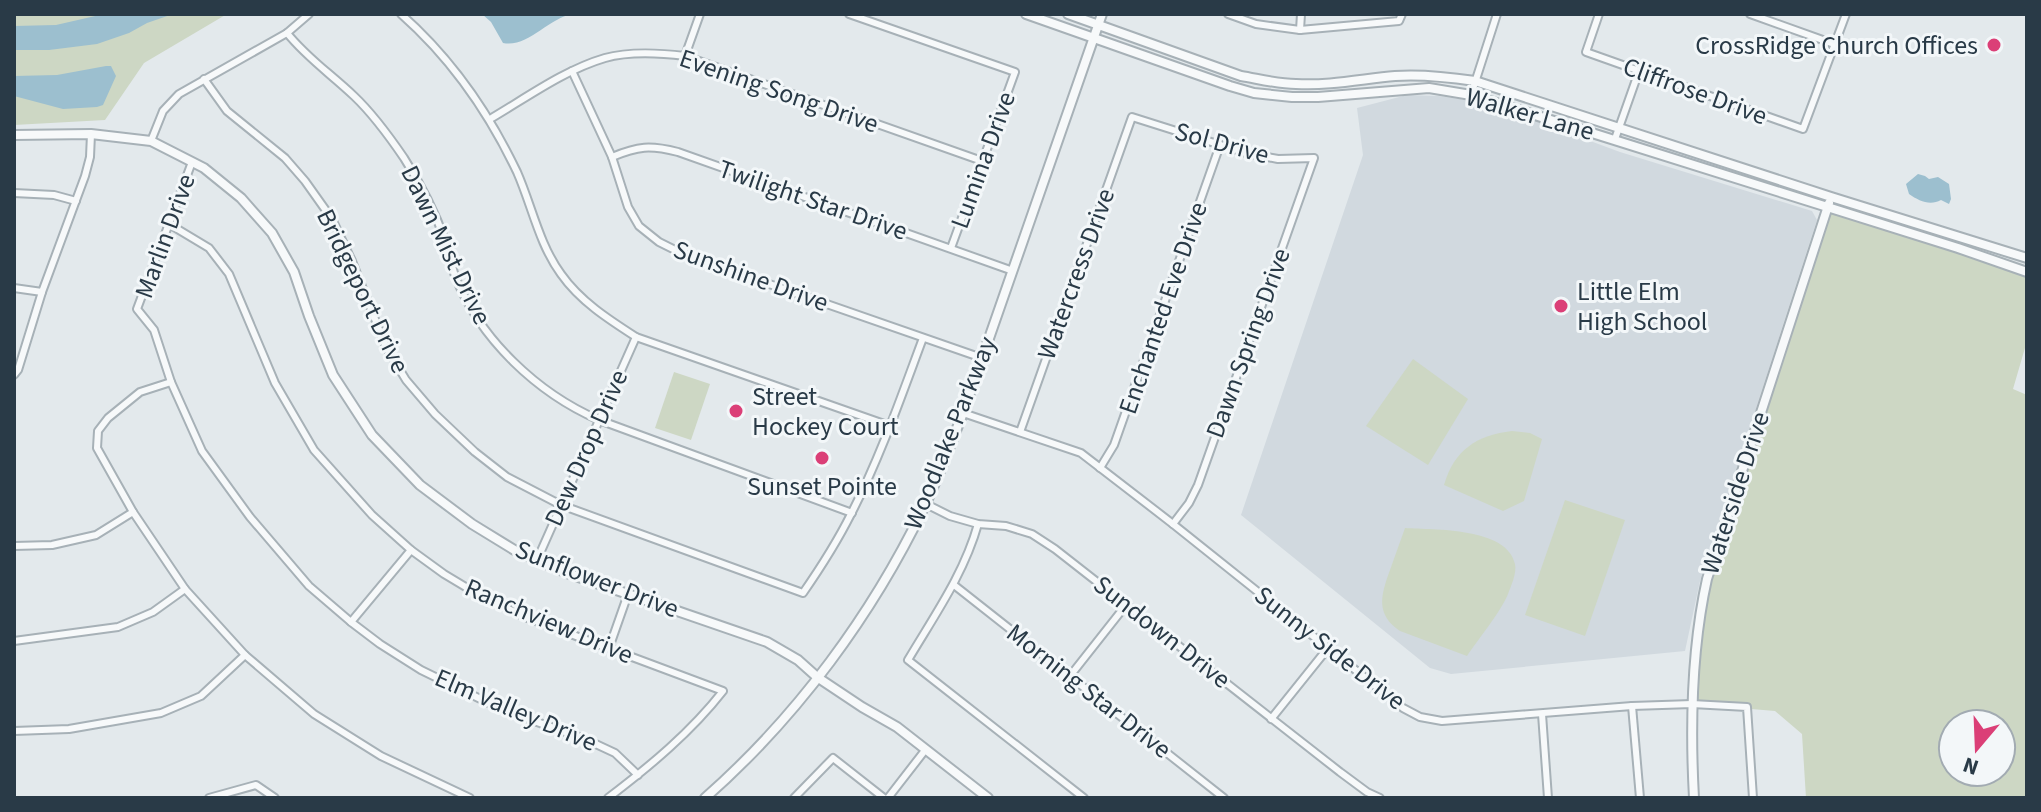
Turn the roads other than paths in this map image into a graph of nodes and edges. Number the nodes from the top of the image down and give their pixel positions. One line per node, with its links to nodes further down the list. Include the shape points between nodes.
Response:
1 (309, 14): 17 (street)
2 (401, 14): 27 (street, via 450,63)
3 (700, 14): 20 (street)
4 (849, 14): 36 (street, Lumina Drive, via 1015,72)
5 (1026, 14): 18 (street, Walker Lane)
6 (1068, 14): 15 (street, Walker Lane)
7 (1102, 14): 15 (street, Woodlake Parkway)
8 (1228, 14): 16 (street)
9 (1301, 14): 16 (street)
10 (1402, 14): 16 (street, via 1399,21)
11 (1497, 14): 24 (street)
12 (1599, 14): 22 (street, Cliffrose Drive, via 1586,52)
13 (1750, 14): 19 (street)
14 (1846, 14): 19 (street)
15 (1099, 25): 18 (street, Woodlake Parkway); 24 (street, Walker Lane, via 1241,76 1280,82 1324,84 1398,76)
16 (1300, 30)
17 (287, 33): 23 (street); 58 (street, Dawn Mist Drive, via 354,96 404,159 444,238 455,277 499,347 551,394)
18 (1094, 38): 25 (street, Walker Lane, via 1230,86 1277,96 1429,88); 47 (street, Woodlake Parkway)
19 (1834, 44): 22 (street, Cliffrose Drive, via 1803,129)
20 (685, 56): 21 (street, Evening Song Drive, via 635,54); 36 (street, Evening Song Drive)
21 (572, 71): 27 (street, Evening Song Drive); 34 (street, Sunshine Drive)
22 (1639, 71): 28 (street)
23 (204, 79): 32 (street, via 163,111); 63 (street, Bridgeport Drive, via 227,111 285,158 332,219 386,347 406,380 475,452 507,477)
24 (1475, 81): 25 (street); 28 (street, Walker Lane)
25 (1471, 95): 31 (street, Walker Lane)
26 (1132, 117): 33 (street, Sol Drive); 60 (street, Watercress Drive)
27 (490, 119): 52 (street, via 560,273 580,297)
28 (1619, 127): 31 (street); 39 (street, Walker Lane)
29 (91, 134): 30 (street, Sunflower Drive); 32 (street, Sunflower Drive); 40 (street, via 90,157)
30 (14, 135)
31 (1615, 139): 41 (street, Walker Lane)
32 (151, 141): 37 (street, Sunflower Drive)
33 (1220, 145): 35 (street, Sol Drive, via 1278,159); 61 (street, Enchanted Eve Drive, via 1114,445)
34 (612, 157): 44 (street, Twilight Star Drive, via 633,148 678,152); 53 (street, Sunshine Drive, via 628,207 639,226 659,242)
35 (1314, 158): 67 (street, Dawn Spring Drive, via 1198,485)
36 (982, 161): 44 (street, Lumina Drive)
37 (192, 162): 42 (street, Marlin Drive); 70 (street, Sunflower Drive, via 241,198 272,233 294,272 333,375 372,435 420,485 472,524)
38 (14, 193): 40 (street)
39 (1831, 197): 41 (street, Waterside Drive); 43 (street, Walker Lane)
40 (76, 201): 50 (street)
41 (1827, 207): 45 (street, Walker Lane); 82 (street, Waterside Drive, via 1707,579)
42 (169, 224): 51 (street, Marlin Drive); 69 (street, Ranchview Drive, via 209,248 229,274 275,383 314,450)
43 (1962, 237): 45 (street); 46 (street, Walker Lane)
44 (951, 248): 47 (street, Twilight Star Drive)
45 (1958, 248): 48 (street, Walker Lane)
46 (2027, 258)
47 (1013, 271): 54 (street, Woodlake Parkway)
48 (2027, 272)
49 (14, 288): 50 (street)
50 (42, 292): 55 (street)
51 (137, 309): 56 (street, Elm Valley Drive, via 154,330)
52 (636, 337): 58 (street, Dew Drop Drive); 59 (street)
53 (923, 338): 54 (street, Sunshine Drive); 59 (street)
54 (982, 358): 57 (street, Woodlake Parkway)
55 (14, 375)
56 (171, 382): 64 (street, via 140,392 98,431 97,448); 75 (street, Elm Valley Drive, via 202,451 250,517 309,586)
57 (963, 413): 60 (street, Sunny Side Drive); 62 (street, Woodlake Parkway)
58 (599, 420): 63 (street, Dew Drop Drive); 65 (street, Dawn Mist Drive)
59 (890, 426): 65 (street)
60 (1020, 432): 61 (street, Sunny Side Drive, via 1081,453)
61 (1100, 468): 67 (street, Sunny Side Drive)
62 (926, 504): 66 (street, Sundown Drive); 81 (street, Woodlake Parkway, via 859,621)
63 (561, 505): 65 (street, Bridgeport Drive, via 803,593); 70 (street, Dew Drop Drive)
64 (133, 512): 68 (street, via 96,535 52,545); 72 (street)
65 (852, 513)
66 (978, 524): 71 (street); 74 (street, Sundown Drive, via 1032,534)
67 (1173, 524): 78 (street, Sunny Side Drive)
68 (14, 546)
69 (411, 550): 75 (street); 77 (street, Ranchview Drive, via 479,595)
70 (537, 560): 73 (street, Sunflower Drive)
71 (954, 585): 80 (street, Morning Star Drive); 97 (street, via 908,660)
72 (185, 589): 76 (street, via 153,612 118,627); 79 (street)
73 (628, 594): 77 (street); 81 (street, Sunflower Drive, via 767,642)
74 (1126, 605): 80 (street); 85 (street, Sundown Drive)
75 (351, 622): 88 (street, Elm Valley Drive, via 449,684 615,753)
76 (14, 641)
77 (609, 648): 88 (street, Ranchview Drive, via 723,691)
78 (1328, 648): 84 (street, Sunny Side Drive, via 1420,717 1442,721); 85 (street)
79 (245, 655): 86 (street, via 201,696 161,713 69,729); 91 (street, via 314,714 381,756)
80 (1070, 676): 98 (street, Morning Star Drive)
81 (817, 677): 87 (street, Sunflower Drive); 93 (street, Woodlake Parkway, via 784,719)
82 (1692, 704): 83 (street, Sunny Side Drive); 102 (street, Waterside Drive); 103 (street, Sunny Side Drive, via 1747,707)
83 (1632, 706): 84 (street, Sunny Side Drive); 101 (street)
84 (1542, 714): 100 (street)
85 (1271, 719): 99 (street, Sundown Drive)
86 (14, 731)
87 (926, 749): 95 (street); 96 (street, Sunflower Drive)
88 (638, 775): 92 (street)
89 (209, 798): 90 (street, via 256,785)
90 (275, 798)
91 (470, 798)
92 (608, 798)
93 (705, 798)
94 (794, 798): 95 (street, via 833,758)
95 (886, 798)
96 (988, 798)
97 (1084, 798)
98 (1224, 798)
99 (1380, 798)
100 (1548, 798)
101 (1640, 798)
102 (1694, 798)
103 (1753, 798)

